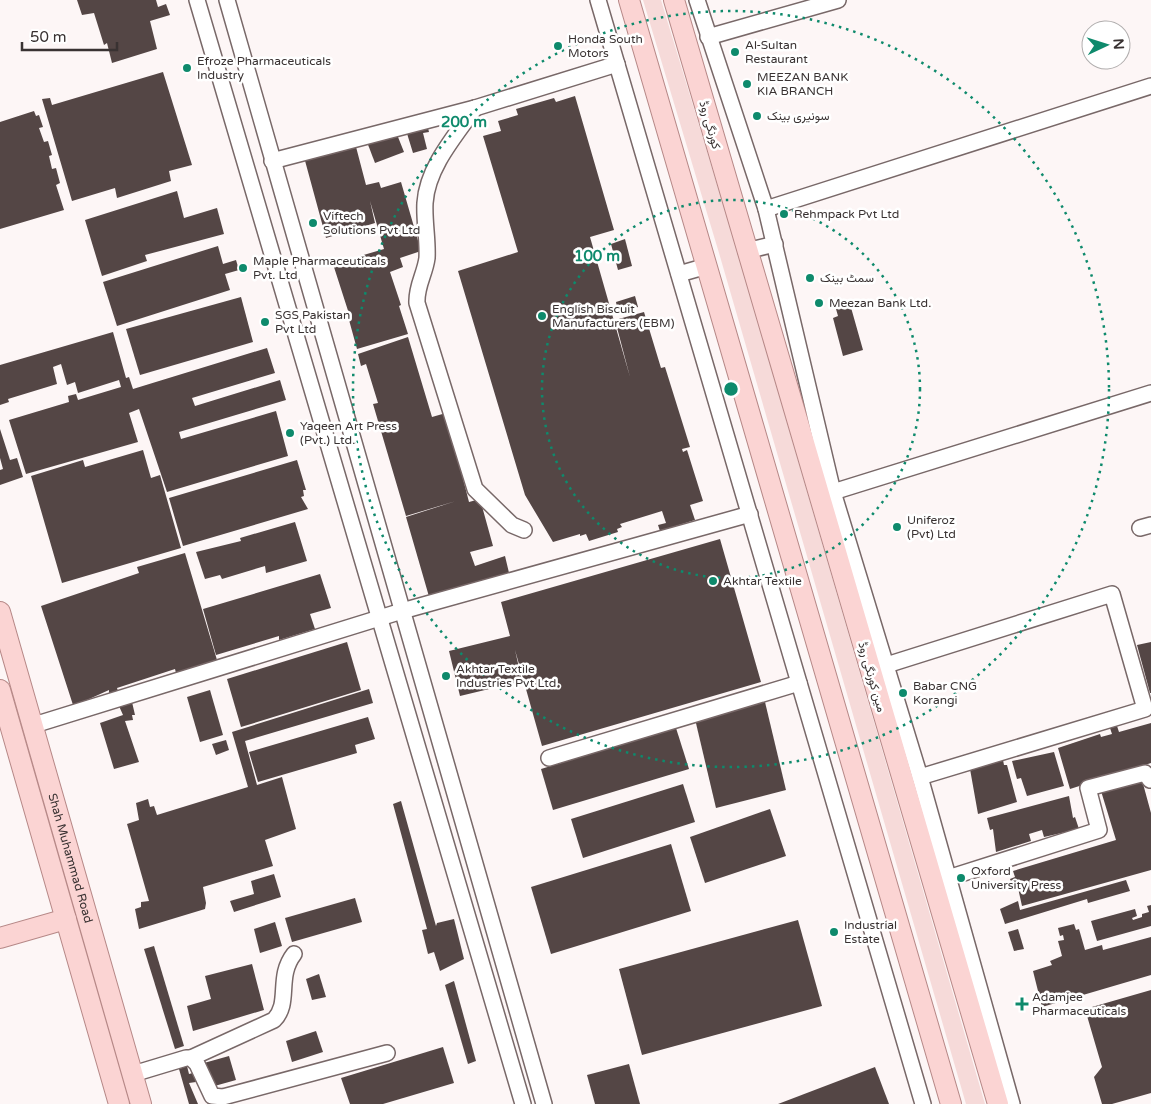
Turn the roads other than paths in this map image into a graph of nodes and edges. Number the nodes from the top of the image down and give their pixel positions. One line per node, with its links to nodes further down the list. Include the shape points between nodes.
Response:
1 (198, 0): 13 (street)
2 (227, 0): 12 (street)
3 (598, 0): 9 (street)
4 (629, 0): 18 (main road)
5 (674, 0): 17 (main road, کورنگی روڈ)
6 (697, 0): 8 (street)
7 (838, 0): 8 (street)
8 (708, 37): 15 (street)
9 (617, 64): 11 (street); 19 (street)
10 (1151, 86): 15 (street)
11 (475, 108): 14 (street); 25 (street, via 456,134 428,185 425,203 427,259 418,283 417,303 475,489 512,525)
12 (267, 140): 13 (street); 14 (street)
13 (241, 147): 22 (street)
14 (272, 161): 21 (street)
15 (766, 209): 16 (street)
16 (775, 244): 17 (street); 23 (street)
17 (746, 250): 29 (main road, مین کورنگی روڈ)
18 (708, 266): 19 (street); 51 (main road)
19 (679, 274): 24 (street)
20 (1151, 393): 23 (street)
21 (341, 398): 22 (street); 26 (street)
22 (318, 407): 27 (street)
23 (833, 492): 29 (street)
24 (750, 514): 26 (street); 30 (street)
25 (524, 530)
26 (402, 611): 27 (street); 49 (street)
27 (380, 619): 32 (street); 48 (street)
28 (2, 621): 32 (main road, Shah Muhammad Road)
29 (877, 668): 34 (street); 34 (street, via 1112,594 1145,709); 52 (main road, مین کورنگی روڈ)
30 (799, 683): 33 (street); 50 (street)
31 (0, 690): 37 (main road, Shah Muhammad Road)
32 (34, 725): 38 (main road, Shah Muhammad Road)
33 (549, 758)
34 (920, 777): 36 (street)
35 (1150, 780): 36 (street, via 1145,773 1088,788 1099,830)
36 (948, 878): 53 (street)
37 (67, 922): 38 (street, via 76,916 84,917); 39 (main road); 42 (main road, Shah Muhammad Road)
38 (89, 923): 41 (main road, Shah Muhammad Road)
39 (0, 938)
40 (294, 954): 44 (street, via 284,970 279,1015)
41 (100, 963): 42 (street, via 90,973); 45 (main road, Shah Muhammad Road)
42 (80, 968): 46 (main road, Shah Muhammad Road)
43 (387, 1053): 44 (street, via 216,1098)
44 (191, 1058): 45 (street)
45 (133, 1074): 47 (main road, Shah Muhammad Road)
46 (119, 1104)
47 (142, 1104)
48 (523, 1104)
49 (544, 1104)
50 (923, 1104)
51 (951, 1104)
52 (998, 1104)
53 (1012, 1104)

